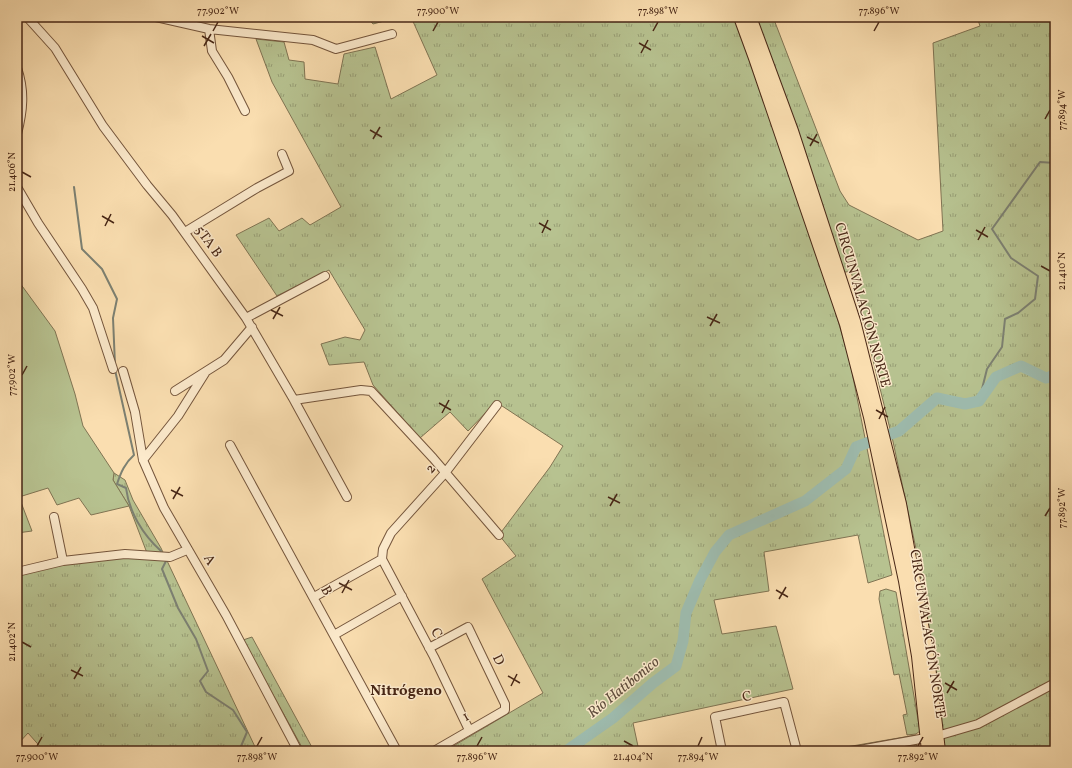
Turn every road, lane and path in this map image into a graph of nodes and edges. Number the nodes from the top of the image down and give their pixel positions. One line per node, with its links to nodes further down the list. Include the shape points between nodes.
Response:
1 (27, 17): 12 (street, 5TA B, via 55,48 103,126)
2 (156, 17): 5 (street)
3 (740, 17): 22 (highway, CIRCUNVALACIÓN NORTE, via 846,324)
4 (750, 17): 22 (highway, CIRCUNVALACIÓN NORTE, via 792,131 854,321)
5 (209, 28): 6 (street, via 313,40 336,48); 8 (street, via 212,51)
6 (392, 34)
7 (17, 68): 9 (street, via 22,84 23,101)
8 (245, 111)
9 (17, 134)
10 (282, 154): 12 (street, via 289,171)
11 (17, 187): 16 (street, via 93,308)
12 (185, 232): 14 (street, 5TA B)
13 (326, 276): 14 (street)
14 (246, 318): 15 (street, 5TA B)
15 (252, 327): 18 (street, via 224,360); 20 (street, 5TA B)
16 (113, 369)
17 (123, 371): 24 (street, A, via 135,412)
18 (205, 373): 19 (street); 24 (street, via 178,416)
19 (175, 391)
20 (294, 400): 25 (street, via 361,390 371,391); 26 (street, 5TA B)
21 (497, 405): 25 (street, 2)
22 (874, 416): 40 (highway, CIRCUNVALACIÓN NORTE, via 883,454 900,504 910,580 928,657)
23 (230, 445): 34 (street, B)
24 (143, 460): 29 (street, A, via 164,508)
25 (445, 473): 28 (street); 30 (street, 2, via 390,533)
26 (346, 497)
27 (54, 517): 31 (street)
28 (499, 535)
29 (187, 550): 31 (street, via 170,557 127,553); 41 (street, A, via 226,615)
30 (382, 559): 33 (street, C); 34 (street)
31 (63, 561): 32 (street)
32 (17, 572)
33 (402, 596): 35 (street); 36 (street, C)
34 (314, 597): 35 (street, B)
35 (334, 635): 42 (street, B)
36 (429, 648): 38 (street, D, via 468,627); 39 (street, C)
37 (1055, 683): 40 (street, via 978,724)
38 (505, 704): 39 (street, 1, via 505,710)
39 (469, 730): 43 (street, 1)
40 (932, 737): 46 (street); 47 (highway, CIRCUNVALACIÓN NORTE); 48 (highway, CIRCUNVALACIÓN NORTE)
41 (298, 751)
42 (397, 751)
43 (434, 751)
44 (722, 751): 45 (street, C, via 715,717 784,702)
45 (797, 751)
46 (854, 751)
47 (928, 751)
48 (939, 751)

